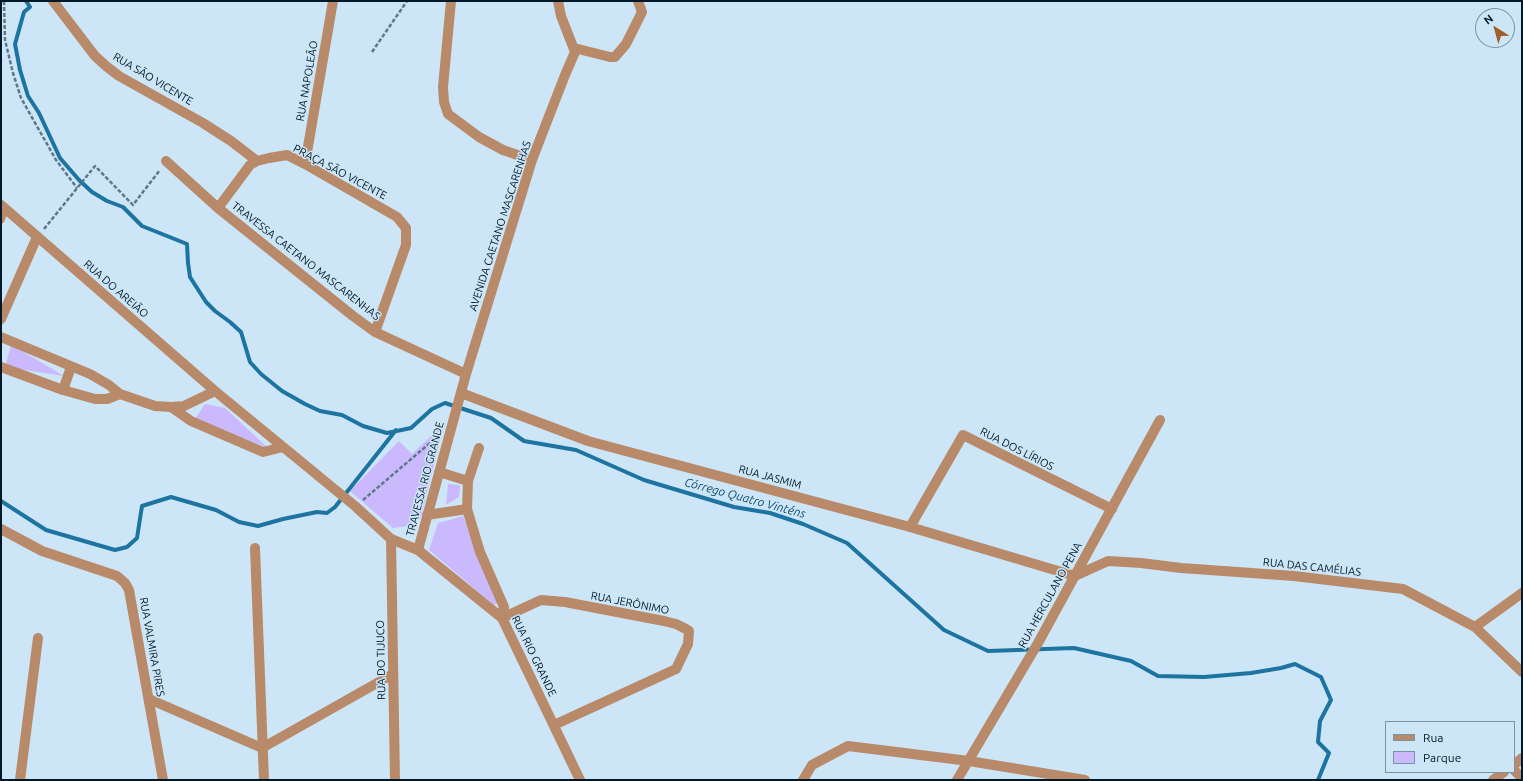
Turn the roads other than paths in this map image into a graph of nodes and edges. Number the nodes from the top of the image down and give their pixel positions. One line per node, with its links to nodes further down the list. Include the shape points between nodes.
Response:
1 (53, 1): 9 (street, RUA SÃO VICENTE, via 95,56 106,66 119,76 203,123)
2 (333, 1): 10 (street, RUA NAPOLEÃO)
3 (451, 1): 7 (street, via 443,87 448,114 479,137 503,150)
4 (558, 1): 6 (street)
5 (638, 1): 6 (street, via 642,12 626,44 615,57)
6 (574, 48): 7 (street, AVENIDA CAETANO MASCARENHAS, via 575,52)
7 (532, 160): 22 (street, AVENIDA CAETANO MASCARENHAS)
8 (166, 161): 12 (street, TRAVESSA CAETANO MASCARENHAS)
9 (257, 161): 10 (street, PRAÇA SÃO VICENTE, via 287,155); 12 (street, TRAVESSA CAETANO MASCARENHAS, via 250,165)
10 (305, 164): 17 (street, PRAÇA SÃO VICENTE, via 397,217 406,228 406,245)
11 (3, 207): 13 (lane); 14 (street, RUA DO AREIÃO)
12 (218, 208): 17 (street, TRAVESSA CAETANO MASCARENHAS)
13 (1, 220)
14 (37, 237): 15 (street); 24 (street, RUA DO AREIÃO)
15 (1, 319)
16 (1, 332): 18 (street)
17 (375, 332): 22 (street, TRAVESSA CAETANO MASCARENHAS)
18 (1, 337): 19 (street); 21 (street)
19 (1, 345)
20 (1, 367): 23 (street)
21 (71, 367): 23 (street); 25 (street, via 90,374)
22 (466, 374): 26 (street, AVENIDA CAETANO MASCARENHAS)
23 (63, 390): 25 (street, via 95,399 107,399)
24 (215, 391): 27 (street, via 184,406); 30 (street, RUA DO AREIÃO)
25 (120, 394): 27 (street, via 155,406)
26 (460, 396): 28 (street, AVENIDA CAETANO MASCARENHAS); 37 (street, RUA JASMIM, via 588,441)
27 (171, 407): 30 (street, via 191,421 263,452)
28 (454, 420): 32 (street, TRAVESSA RIO GRANDE)
29 (1160, 420): 35 (street, RUA HERCULANO PENA)
30 (283, 447): 39 (street, RUA DO AREIÃO)
31 (479, 448): 33 (street)
32 (439, 472): 33 (street); 36 (street, TRAVESSA RIO GRANDE)
33 (468, 481): 34 (street)
34 (467, 509): 36 (street); 44 (street, via 480,552 504,607)
35 (1112, 509): 37 (street, RUA DOS LÍRIOS, via 963,435); 42 (street, RUA HERCULANO PENA)
36 (427, 515): 41 (street, TRAVESSA RIO GRANDE)
37 (910, 528): 42 (street, RUA JASMIM)
38 (1, 529): 49 (street, RUA VALMIRA PIRES, via 42,551 118,576 125,583 130,590)
39 (392, 539): 41 (street); 48 (street, RUA DO TIJUCO)
40 (255, 548): 51 (street)
41 (418, 550): 44 (street, RUA RIO GRANDE)
42 (1075, 576): 45 (street, RUA DAS CAMÉLIAS, via 1108,562 1121,562 1294,576 1403,589); 52 (street, RUA HERCULANO PENA)
43 (1522, 593): 45 (street)
44 (502, 618): 50 (street, RUA RIO GRANDE); 50 (street, RUA JERÔNIMO, via 541,600 565,602 670,622 689,631 688,644 676,669)
45 (1475, 627): 47 (street, RUA DAS CAMÉLIAS)
46 (38, 638): 55 (street)
47 (1522, 672)
48 (393, 674): 51 (street); 58 (street, RUA DO TIJUCO)
49 (149, 699): 51 (street); 56 (street, RUA VALMIRA PIRES)
50 (554, 725): 54 (street, RUA RIO GRANDE)
51 (262, 748): 57 (street)
52 (969, 762): 60 (street, via 848,746 812,765); 61 (street, RUA HERCULANO PENA); 62 (street)
53 (1503, 773): 63 (street)
54 (576, 775): 59 (street, RUA RIO GRANDE)
55 (20, 780)
56 (163, 780)
57 (264, 780)
58 (395, 780)
59 (580, 780)
60 (803, 780)
61 (957, 780)
62 (1085, 780)
63 (1494, 780)

